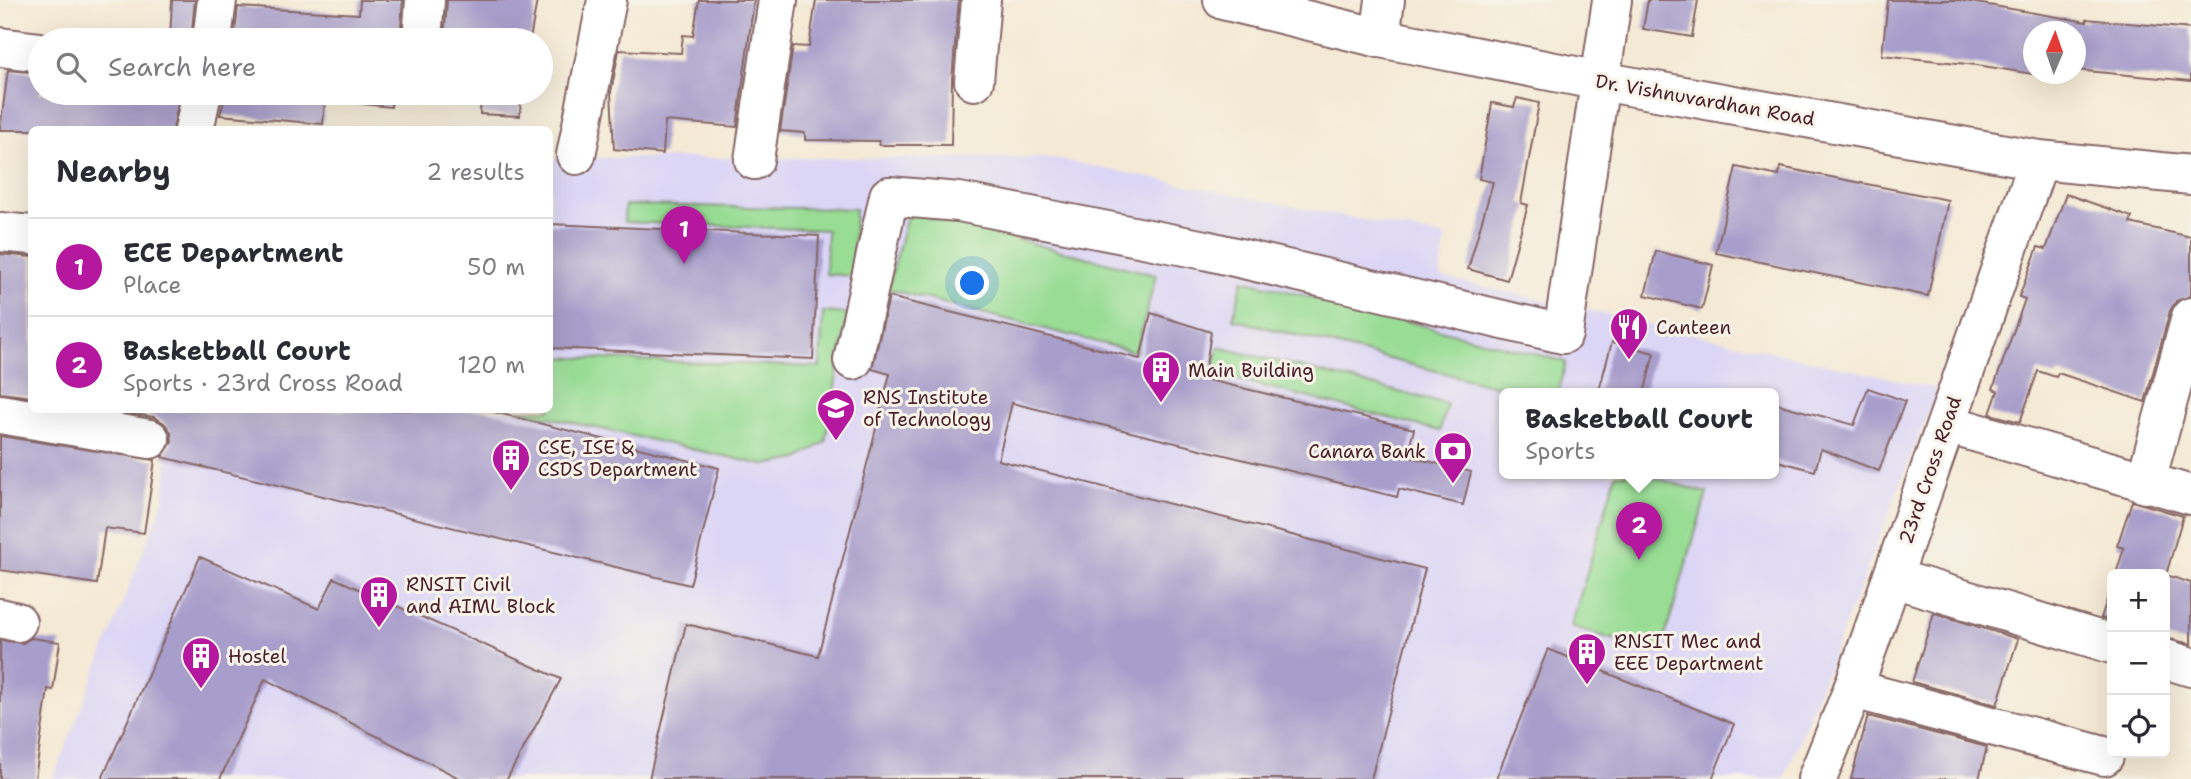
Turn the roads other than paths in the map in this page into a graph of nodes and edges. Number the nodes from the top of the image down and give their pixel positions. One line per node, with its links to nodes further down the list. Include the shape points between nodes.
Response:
1 (217, 0): 9 (street)
2 (425, 0): 10 (street)
3 (607, 0): 18 (street)
4 (778, 0): 19 (street)
5 (981, 0): 14 (street)
6 (1223, 0): 11 (street, Dr. Vishnuvardhan Road)
7 (1385, 0): 11 (street)
8 (1612, 0): 15 (street)
9 (214, 28)
10 (423, 28)
11 (1380, 38): 15 (street, Dr. Vishnuvardhan Road)
12 (0, 47): 13 (street)
13 (28, 50)
14 (974, 81)
15 (1601, 81): 20 (street, Dr. Vishnuvardhan Road); 25 (street, via 1563,334 1205,250 959,202 889,196)
16 (199, 105): 17 (street)
17 (195, 126)
18 (576, 155)
19 (754, 160)
20 (2039, 160): 21 (street, Dr. Vishnuvardhan Road); 27 (street, 23rd Cross Road)
21 (2191, 175)
22 (0, 232): 23 (street)
23 (28, 235)
24 (2191, 317): 29 (street)
25 (853, 360)
26 (0, 414): 28 (street)
27 (1947, 424): 29 (street); 31 (street, 23rd Cross Road)
28 (150, 439)
29 (2145, 484): 30 (street)
30 (2191, 495)
31 (1892, 578): 32 (street); 35 (street, 23rd Cross Road)
32 (2107, 642)
33 (2170, 661): 34 (street)
34 (2191, 667)
35 (1853, 689): 36 (street); 37 (street, 23rd Cross Road)
36 (2104, 755)
37 (1817, 779)

